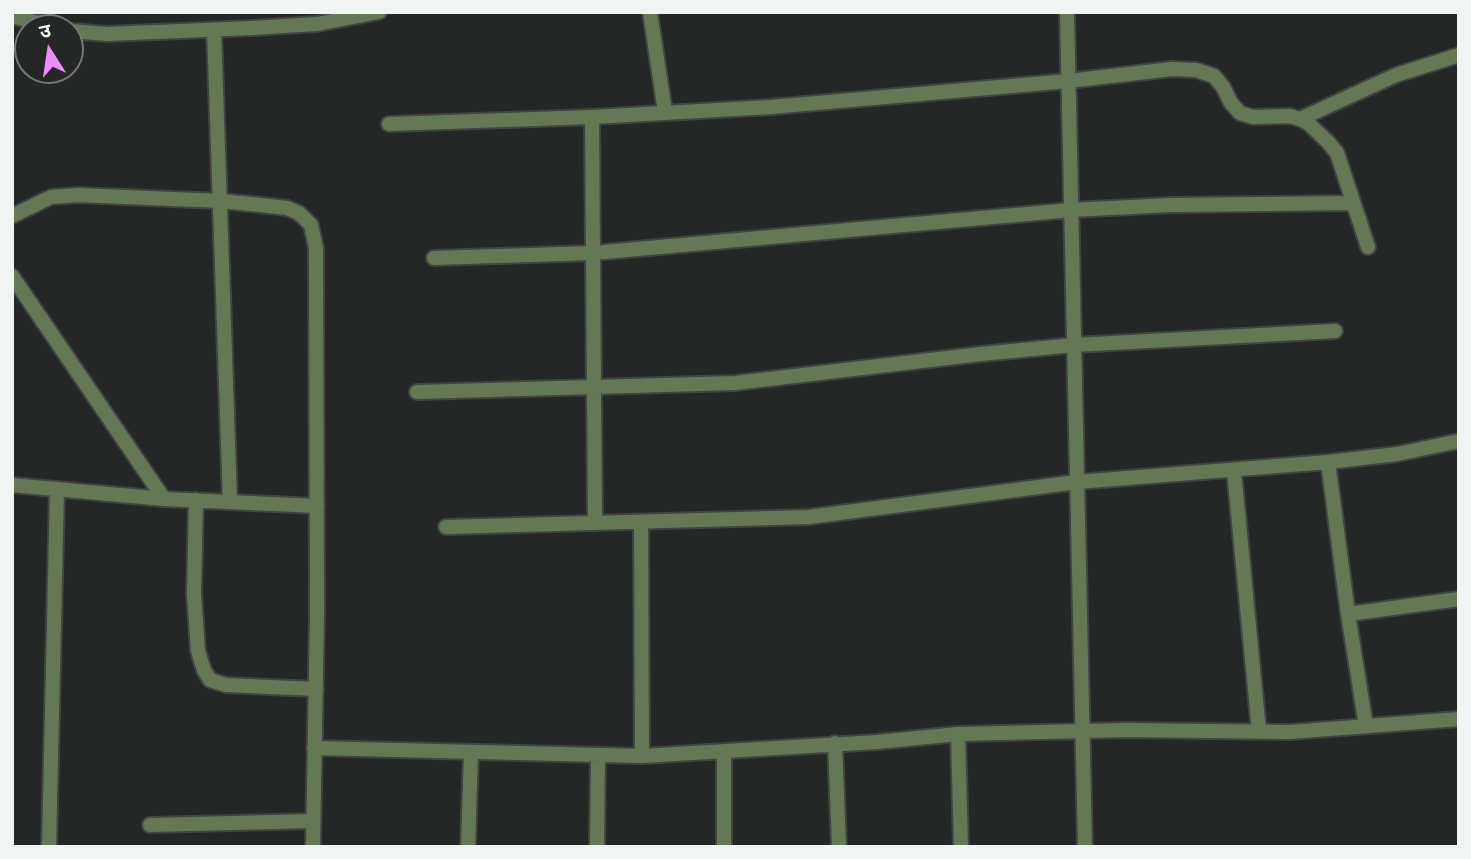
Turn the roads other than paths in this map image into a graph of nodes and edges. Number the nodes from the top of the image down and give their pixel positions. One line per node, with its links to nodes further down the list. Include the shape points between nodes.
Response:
1 (379, 12): 4 (street, via 317,24)
2 (650, 12): 8 (street)
3 (1067, 12): 7 (street)
4 (214, 30): 5 (street); 12 (street)
5 (84, 32)
6 (1459, 54): 10 (street, via 1396,75)
7 (1068, 81): 8 (street); 10 (street, via 1196,70 1214,76 1241,113); 14 (street)
8 (665, 112): 9 (street)
9 (592, 117): 11 (street); 17 (street)
10 (1300, 118): 13 (street, via 1337,153)
11 (389, 124)
12 (221, 201): 15 (street, via 62,195); 32 (street); 33 (street, via 287,208 306,218 315,235)
13 (1352, 203): 14 (street); 16 (street)
14 (1071, 210): 17 (street); 21 (street)
15 (12, 216)
16 (1368, 247)
17 (593, 253): 18 (street); 22 (street)
18 (434, 258)
19 (12, 276): 30 (street)
20 (1335, 331): 21 (street)
21 (1074, 345): 22 (street, via 736,383); 27 (street)
22 (594, 388): 23 (street); 35 (street)
23 (417, 392)
24 (1459, 442): 25 (street)
25 (1328, 462): 26 (street); 38 (street)
26 (1234, 471): 27 (street); 42 (street)
27 (1077, 482): 34 (street, via 809,517); 43 (street)
28 (12, 485): 29 (street)
29 (57, 489): 30 (street); 53 (street)
30 (163, 499): 31 (street)
31 (196, 500): 32 (street); 39 (street, via 198,651 210,680)
32 (230, 502): 33 (street)
33 (317, 506): 39 (street)
34 (641, 522): 35 (street); 50 (street)
35 (595, 523): 36 (street)
36 (446, 527)
37 (1459, 599): 38 (street)
38 (1348, 614): 41 (street)
39 (316, 690): 46 (street)
40 (1459, 719): 41 (street)
41 (1366, 726): 42 (street)
42 (1259, 731): 43 (street)
43 (1082, 732): 44 (street); 60 (street)
44 (958, 734): 45 (street); 59 (street)
45 (835, 743): 48 (street); 58 (street)
46 (314, 748): 47 (street); 51 (street)
47 (471, 752): 49 (street); 55 (street)
48 (724, 752): 50 (street); 57 (street)
49 (598, 755): 50 (street); 56 (street)
50 (642, 756)
51 (313, 821): 52 (street); 54 (street)
52 (150, 825)
53 (49, 847)
54 (313, 847)
55 (468, 847)
56 (597, 847)
57 (724, 847)
58 (839, 847)
59 (961, 847)
60 (1085, 847)

